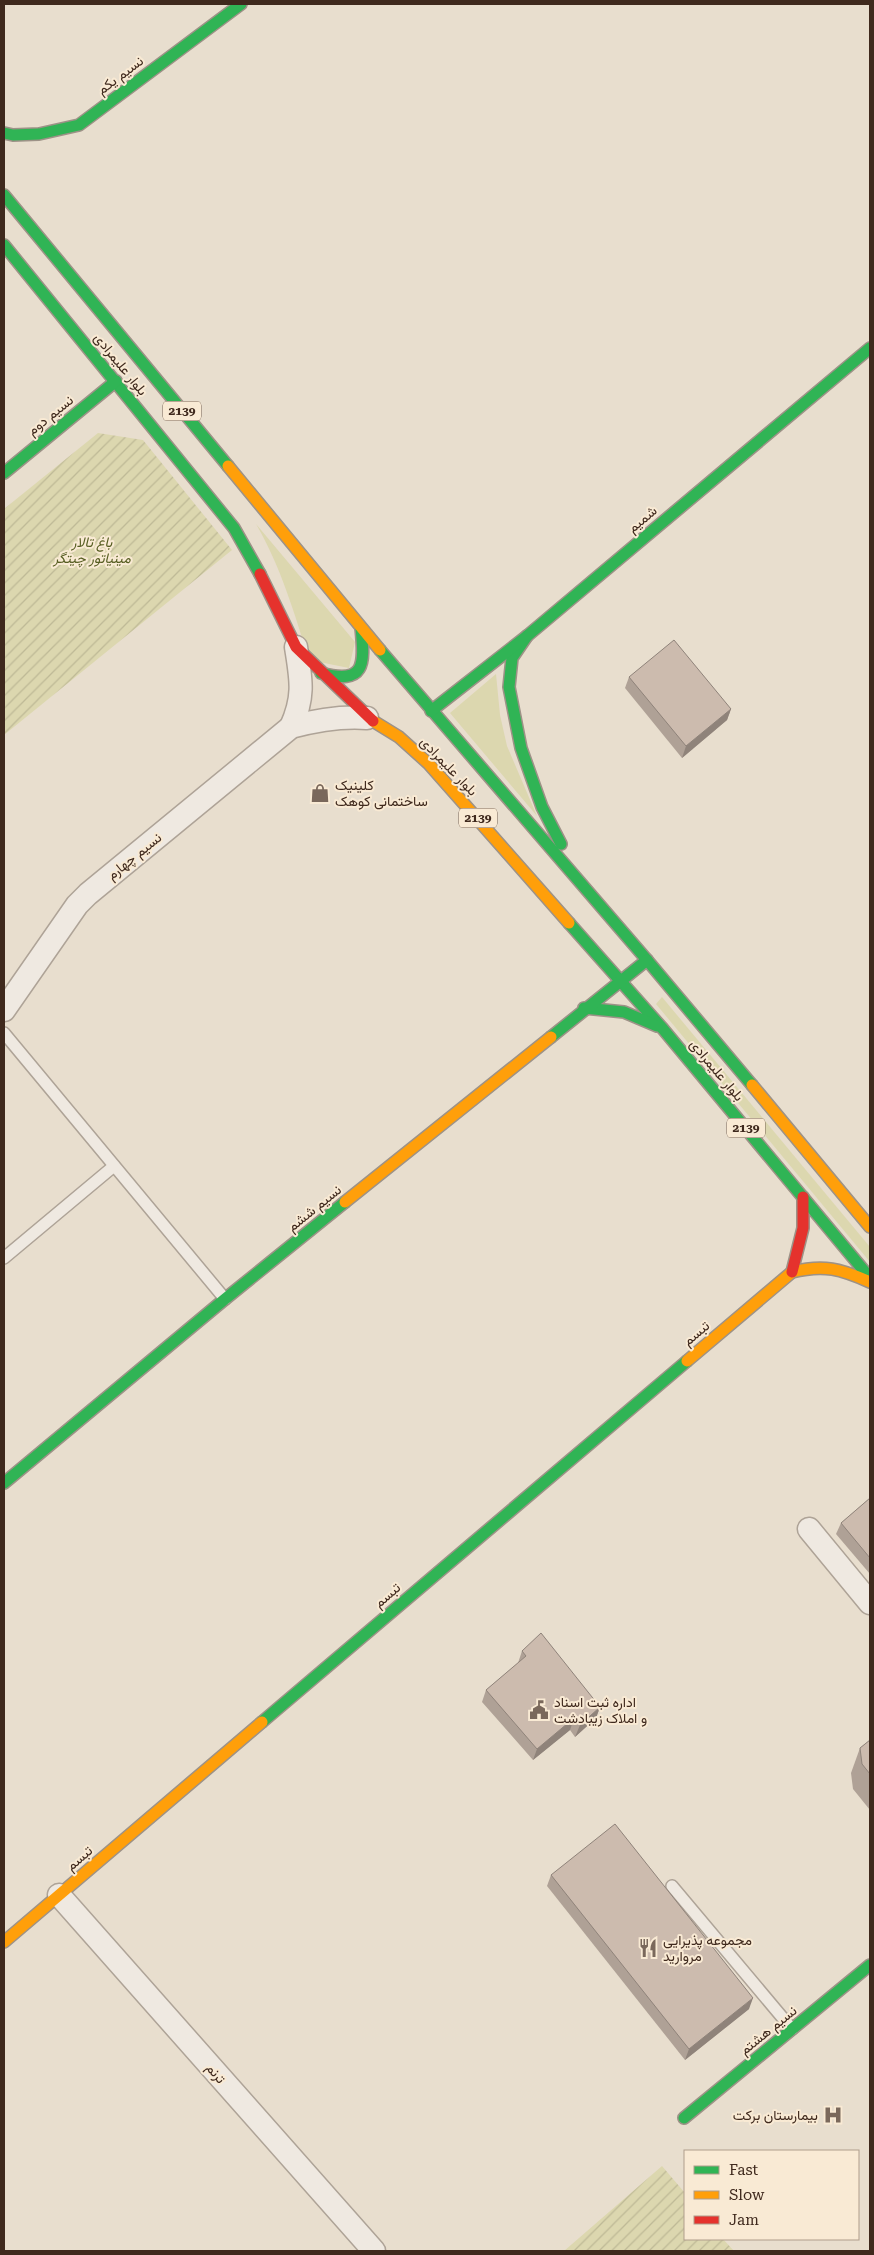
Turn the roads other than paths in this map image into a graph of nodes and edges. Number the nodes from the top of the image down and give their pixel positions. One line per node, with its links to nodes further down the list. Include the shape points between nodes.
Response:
1 (241, 4): 2 (street, نسیم یکم, via 78,124 39,134)
2 (4, 133)
3 (4, 195): 8 (street, بلوار علیمرادی / 2139)
4 (4, 244): 6 (street, بلوار علیمرادی / 2139)
5 (870, 348): 9 (street, شمیم)
6 (116, 381): 7 (street, نسیم دوم); 10 (street, بلوار علیمرادی / 2139, via 234,528)
7 (4, 473)
8 (361, 628): 11 (street, via 364,654 357,672 348,678 338,679); 12 (street, بلوار علیمرادی)
9 (527, 636): 12 (street, شمیم); 15 (street, via 512,658 509,687 521,748 542,807)
10 (296, 647): 11 (street, بلوار علیمرادی / 2139); 14 (street, نسیم چهارم, via 302,695)
11 (321, 673): 13 (street, بلوار علیمرادی / 2139)
12 (431, 711): 15 (street, بلوار علیمرادی / 2139)
13 (367, 718): 14 (street, نسیم چهارم, via 332,718); 17 (street, بلوار علیمرادی / 2139, via 399,737 430,764)
14 (291, 727): 19 (street, نسیم چهارم, via 88,894)
15 (580, 881): 16 (street, بلوار علیمرادی / 2139)
16 (646, 960): 17 (street, نسیم ششم); 24 (street, بلوار علیمرادی / 2139)
17 (620, 980): 18 (street, نسیم ششم); 20 (street, بلوار علیمرادی / 2139)
18 (584, 1008): 20 (street, via 624,1012); 29 (street, نسیم ششم)
19 (4, 1010)
20 (663, 1029): 23 (street, بلوار علیمرادی / 2139)
21 (4, 1032): 22 (lane)
22 (114, 1166): 25 (lane); 29 (lane)
23 (803, 1197): 26 (street, via 803,1228); 27 (street, بلوار علیمرادی / 2139)
24 (870, 1227)
25 (4, 1258)
26 (792, 1272): 28 (street, تبسم, via 812,1266 832,1267); 34 (street, تبسم)
27 (870, 1278)
28 (870, 1282)
29 (225, 1299): 30 (street, نسیم ششم)
30 (4, 1483)
31 (809, 1529): 32 (street)
32 (870, 1603)
33 (672, 1886): 37 (lane)
34 (59, 1895): 35 (street, تبسم); 39 (street, ترنم)
35 (4, 1942)
36 (870, 1965): 37 (street, نسیم هشتم)
37 (792, 2030): 38 (street, نسیم هشتم)
38 (684, 2118)
39 (374, 2251)

